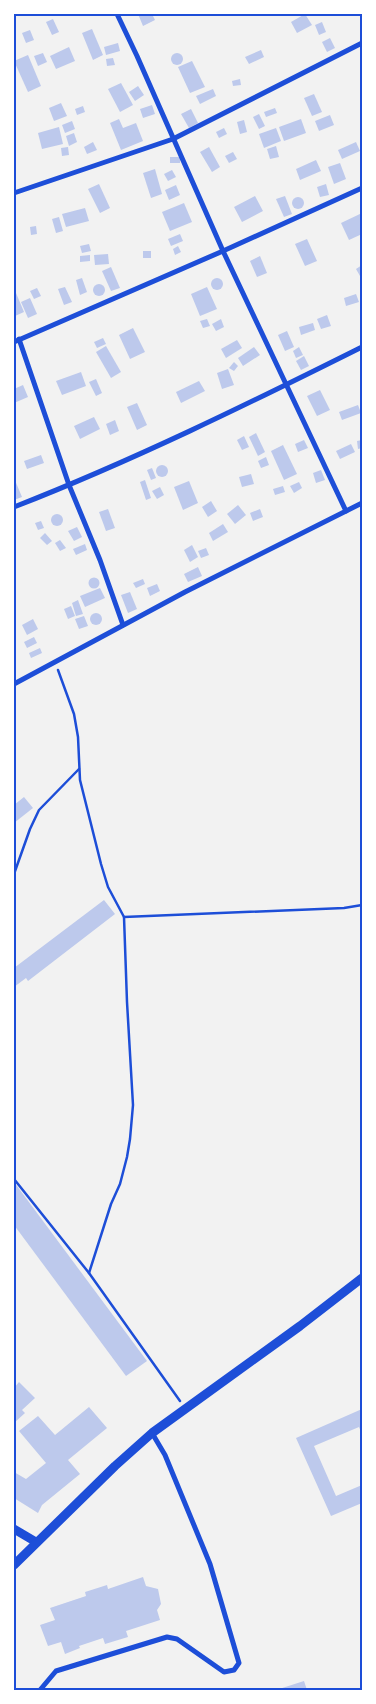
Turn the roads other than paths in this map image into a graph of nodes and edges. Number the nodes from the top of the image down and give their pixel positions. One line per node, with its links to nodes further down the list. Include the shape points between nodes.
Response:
1 (117, 14): 3 (street)
2 (362, 42): 3 (street)
3 (173, 139): 5 (street); 6 (street)
4 (362, 188): 6 (street)
5 (14, 193)
6 (223, 251): 7 (street); 9 (street)
7 (16, 341): 10 (street)
8 (362, 347): 9 (street)
9 (286, 385): 10 (street); 13 (street)
10 (69, 485): 12 (street); 14 (street)
11 (362, 503): 13 (street)
12 (14, 507)
13 (346, 511): 14 (street)
14 (123, 625): 15 (street)
15 (14, 684)
16 (362, 1278): 17 (street)
17 (152, 1433): 19 (street); 21 (street, via 165,1455 210,1564 239,1663 234,1670 224,1672 177,1639 167,1637 56,1671)
18 (14, 1529): 19 (street)
19 (36, 1542): 20 (street)
20 (14, 1565)
21 (40, 1690)

